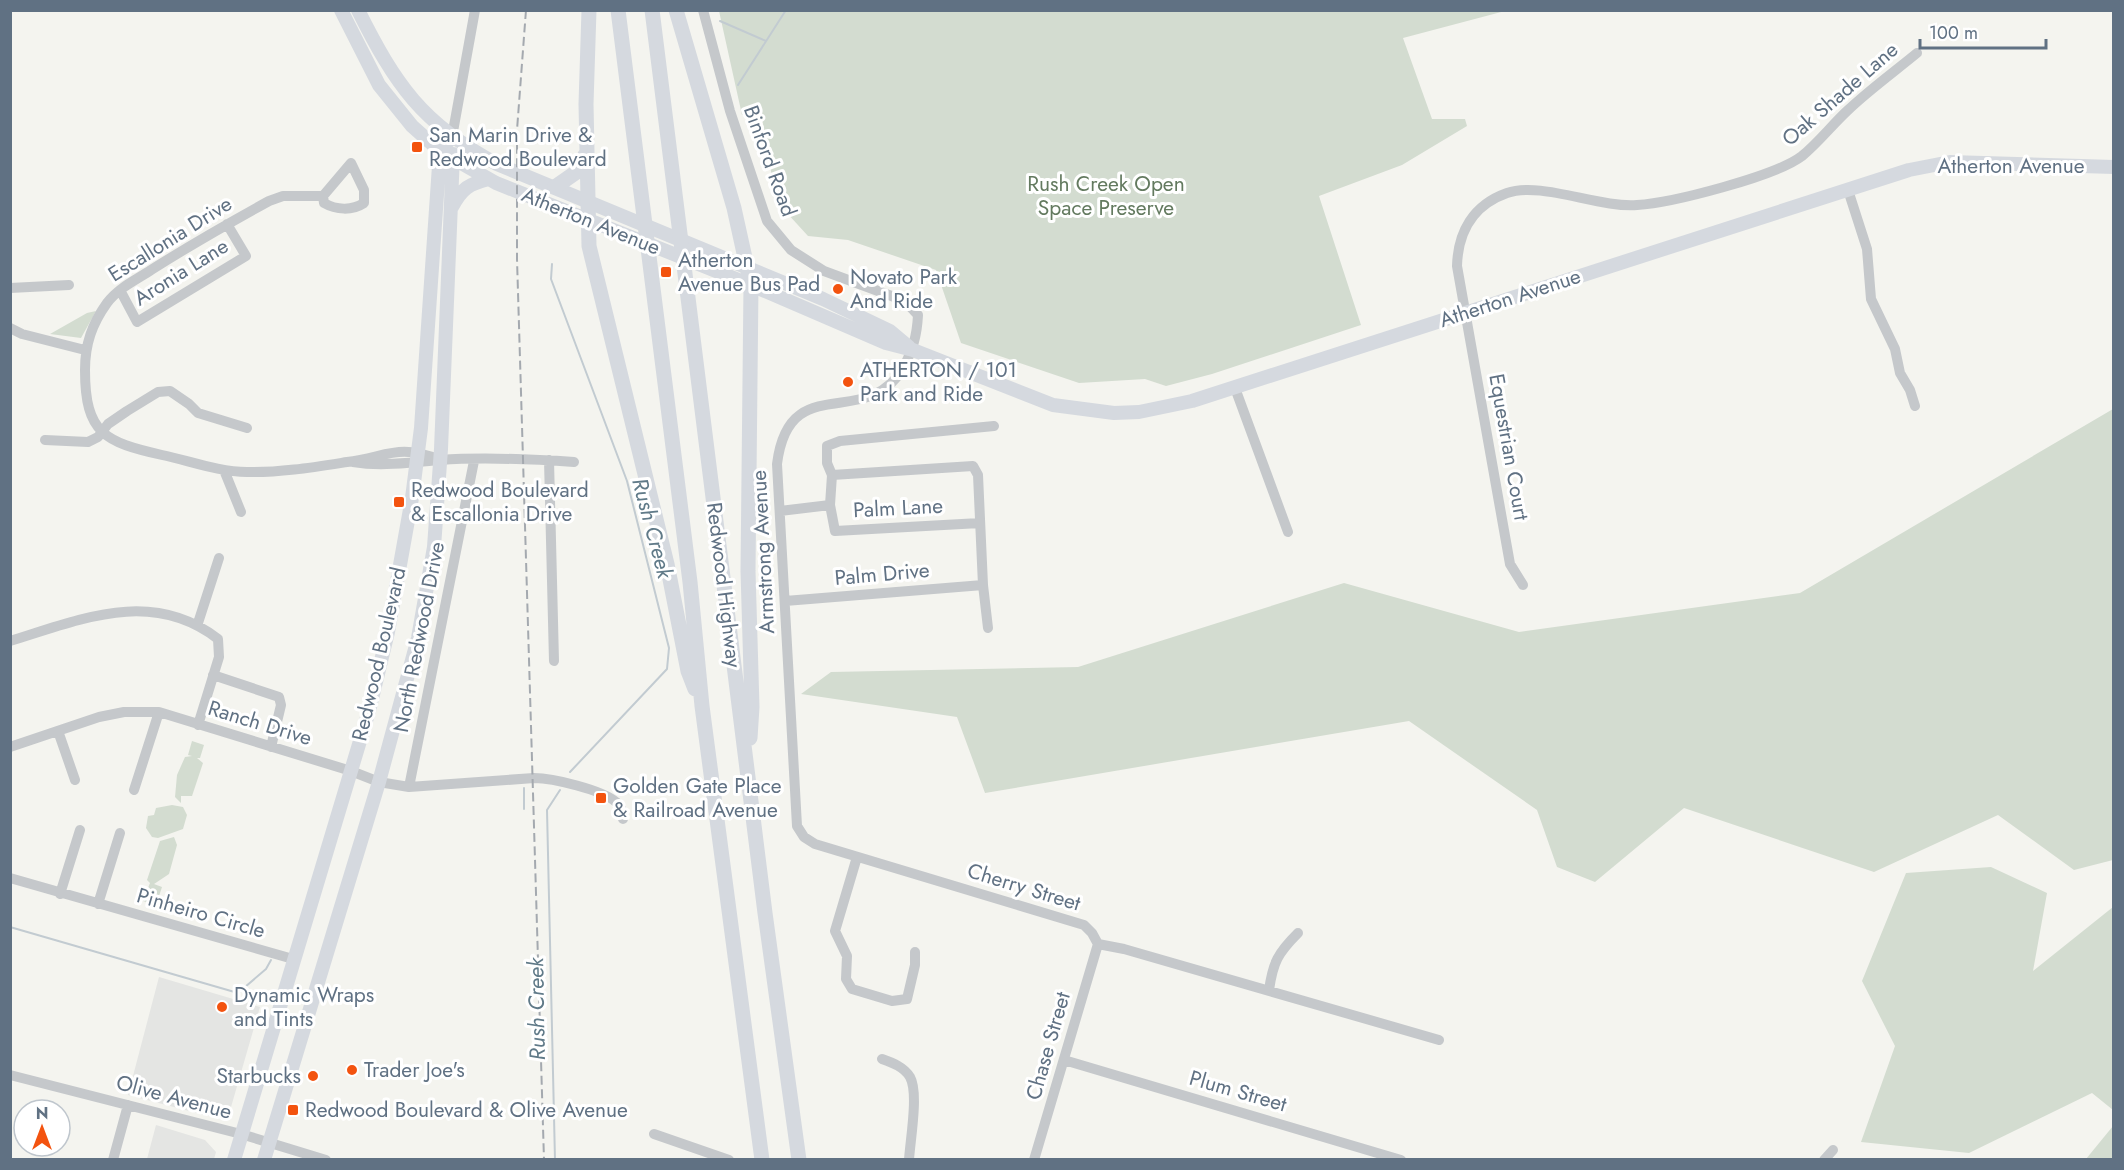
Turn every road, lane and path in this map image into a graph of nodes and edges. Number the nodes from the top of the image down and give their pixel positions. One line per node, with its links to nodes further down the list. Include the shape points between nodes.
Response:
1 (341, 10): 12 (main road, Atherton Avenue, via 379,85 412,126)
2 (358, 10): 10 (main road, Atherton Avenue, via 405,93)
3 (475, 10): 10 (street, Redwood Boulevard)
4 (589, 10): 11 (highway)
5 (618, 10): 60 (highway, Redwood Highway)
6 (652, 10): 67 (highway, Redwood Highway)
7 (676, 10): 23 (highway)
8 (703, 10): 31 (street, Binford Road, via 730,111 766,221 791,250 824,271 905,301 918,315)
9 (1917, 53): 28 (street, Oak Shade Lane, via 1848,110 1800,157 1761,176 1637,205 1602,203 1535,190 1513,191 1489,201 1469,219 1457,244)
10 (452, 137): 12 (main road); 13 (main road, Redwood Boulevard); 16 (main road, Atherton Avenue, via 497,164)
11 (587, 150): 16 (highway, via 578,171); 19 (highway)
12 (440, 151): 13 (main road, Atherton Avenue); 38 (main road, Redwood Boulevard)
13 (454, 160): 15 (main road, Atherton Avenue); 20 (main road, Redwood Boulevard)
14 (2114, 166): 17 (main road, Atherton Avenue, via 1950,162 1909,170)
15 (492, 181): 20 (main road, via 468,185 459,193); 21 (main road, Atherton Avenue)
16 (555, 187): 19 (main road, Atherton Avenue)
17 (1848, 190): 28 (main road, Atherton Avenue); 33 (street, via 1867,249 1871,299 1895,349 1900,373)
18 (323, 196): 18 (street, Escallonia Drive, via 330,188 351,164 364,190 364,203 356,208 332,208 324,203); 22 (street, Escallonia Drive, via 283,196)
19 (588, 200): 21 (highway); 23 (main road, Atherton Avenue)
20 (450, 212): 39 (main road, Redwood Boulevard)
21 (588, 219): 25 (main road, Atherton Avenue); 60 (highway, via 589,246 664,553 688,671)
22 (227, 225): 27 (street, Escallonia Drive); 27 (street, Aronia Lane, via 246,256 137,322)
23 (749, 267): 25 (highway); 31 (main road, Atherton Avenue, via 890,331)
24 (69, 285): 26 (street)
25 (751, 285): 31 (main road, Atherton Avenue, via 886,343); 67 (highway, via 747,571 752,707)
26 (10, 288)
27 (120, 290): 30 (street, Escallonia Drive, via 108,301)
28 (1466, 313): 32 (main road, Atherton Avenue); 52 (street, Equestrian Court, via 1510,564)
29 (10, 328): 30 (street)
30 (85, 350): 36 (street, Escallonia Drive, via 85,394 94,424)
31 (913, 350): 32 (main road, Atherton Avenue, via 1021,395 1083,411 1139,412); 46 (street, Armstrong Avenue, via 898,377 885,390 858,401 826,403 794,419 779,446)
32 (1234, 388): 49 (street)
33 (1915, 406)
34 (994, 426): 44 (street, via 840,441 827,446 827,464)
35 (247, 428): 36 (street, via 198,413 170,391 159,392 108,424)
36 (102, 432): 37 (street, via 79,443); 43 (street, via 120,445)
37 (45, 440)
38 (418, 458): 39 (street); 43 (street, via 369,456 350,462 248,472); 66 (main road, Redwood Boulevard, via 388,632)
39 (440, 460): 40 (street); 69 (main road, Redwood Boulevard, via 434,547 418,638)
40 (474, 460): 41 (street); 70 (street, North Redwood Drive)
41 (549, 460): 42 (street); 57 (street)
42 (574, 462)
43 (224, 470): 47 (street)
44 (832, 475): 45 (street, Palm Lane); 48 (street, Palm Lane, via 973,466 978,475)
45 (830, 505): 46 (street); 48 (street, Palm Lane, via 835,531)
46 (780, 511): 53 (street, Armstrong Avenue)
47 (241, 512)
48 (980, 523): 51 (street)
49 (1288, 532)
50 (219, 558): 54 (street)
51 (982, 585): 53 (street, Palm Drive); 55 (street)
52 (1523, 585)
53 (785, 601): 59 (street, Armstrong Avenue)
54 (198, 623): 56 (street, via 141,609 81,618); 58 (street, via 218,639 219,657)
55 (988, 627)
56 (10, 641)
57 (554, 661)
58 (213, 675): 62 (street); 65 (street, via 279,697 281,705)
59 (789, 690): 75 (street, Cherry Street, via 797,826 815,844)
60 (702, 706): 98 (highway, Redwood Highway)
61 (159, 712): 62 (street, Ranch Drive); 63 (street, Ranch Drive, via 124,712); 71 (street)
62 (198, 725): 65 (street, Ranch Drive)
63 (58, 731): 64 (street, Ranch Drive); 68 (street)
64 (10, 747)
65 (270, 747): 66 (street, Ranch Drive)
66 (351, 771): 69 (street, Ranch Drive); 82 (main road, Redwood Boulevard)
67 (747, 771): 99 (highway, Redwood Highway)
68 (75, 780)
69 (379, 782): 70 (street, Ranch Drive); 91 (main road, Redwood Boulevard)
70 (409, 787): 72 (street, Ranch Drive, via 543,778 611,799 621,807)
71 (134, 790)
72 (623, 819)
73 (80, 830): 77 (street)
74 (120, 833): 78 (street)
75 (857, 857): 80 (street, Cherry Street, via 1084,925); 81 (street, via 835,931 847,956 846,979 852,989 892,1001 907,999)
76 (10, 878): 77 (street, Pinheiro Circle)
77 (60, 894): 78 (street, Pinheiro Circle)
78 (98, 904): 82 (street, Pinheiro Circle)
79 (1298, 933): 83 (street, via 1273,965)
80 (1098, 944): 83 (street); 86 (street, Chase Street)
81 (915, 952)
82 (293, 960): 89 (main road, Redwood Boulevard)
83 (1269, 990): 84 (street)
84 (1439, 1040)
85 (882, 1059): 100 (street, via 899,1066 914,1089)
86 (1064, 1060): 101 (street, Chase Street); 102 (street, Plum Street)
87 (10, 1075): 88 (street, Olive Avenue)
88 (128, 1104): 89 (street, Olive Avenue); 93 (street)
89 (241, 1134): 91 (street, Olive Avenue); 94 (main road, Redwood Boulevard)
90 (654, 1134): 97 (street)
91 (269, 1142): 95 (main road, Redwood Boulevard); 96 (street, Olive Avenue)
92 (1833, 1150): 103 (street)
93 (113, 1160)
94 (234, 1160)
95 (264, 1160)
96 (326, 1160)
97 (729, 1160)
98 (762, 1160)
99 (799, 1160)
100 (909, 1160)
101 (1034, 1160)
102 (1401, 1160)
103 (1824, 1160)

